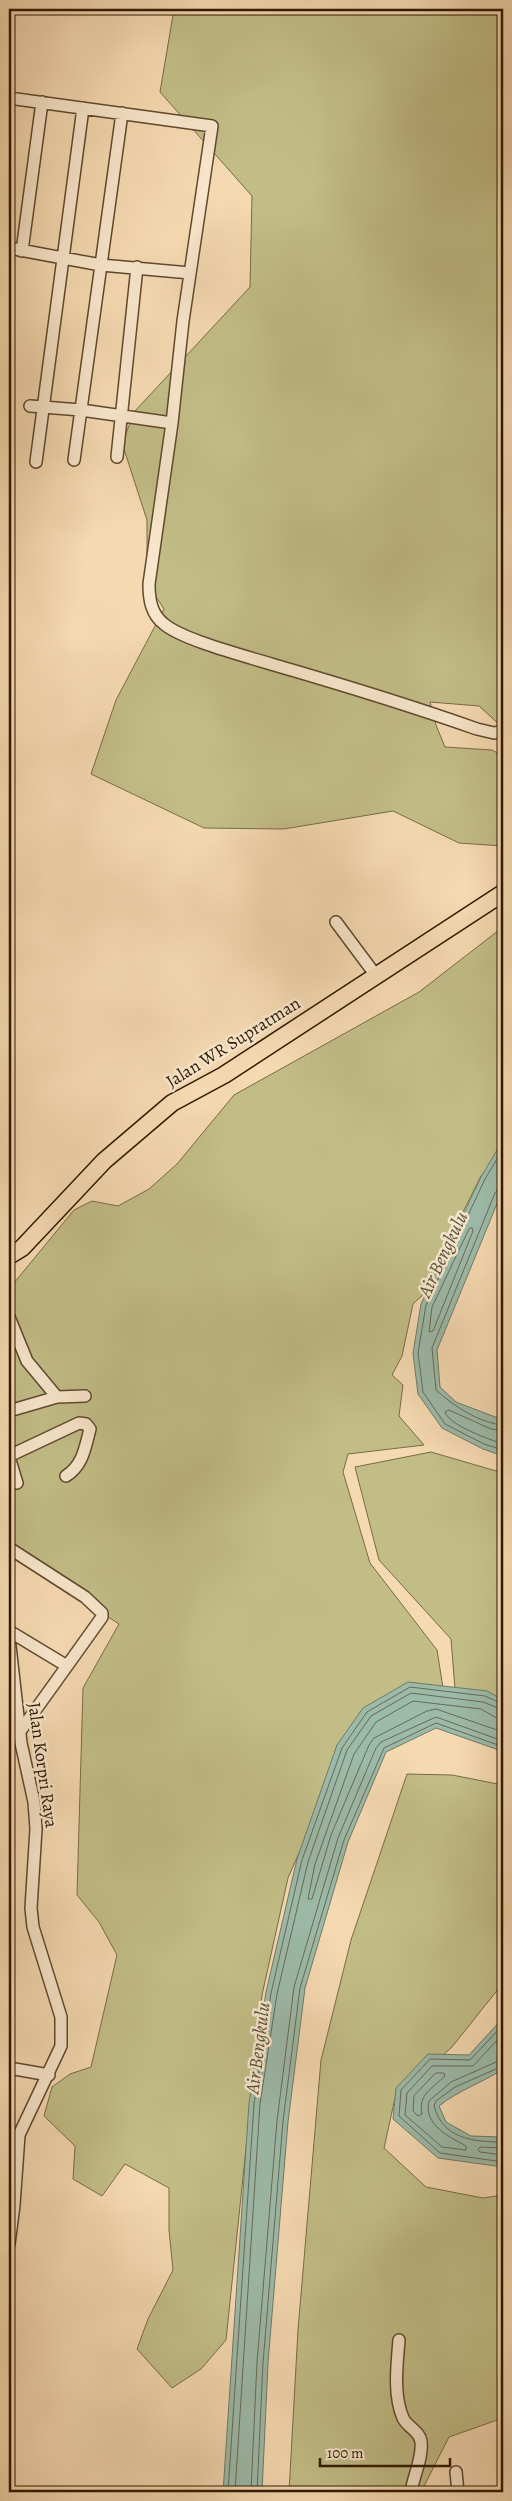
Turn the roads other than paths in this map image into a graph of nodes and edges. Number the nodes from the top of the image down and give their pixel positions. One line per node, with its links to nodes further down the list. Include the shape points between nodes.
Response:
1 (9, 98): 2 (street)
2 (42, 102): 3 (street); 6 (street)
3 (83, 108): 4 (street); 7 (street)
4 (122, 114): 8 (street); 10 (street, via 212,126)
5 (9, 248): 6 (street)
6 (22, 251): 7 (street)
7 (62, 259): 8 (street); 12 (street)
8 (101, 265): 9 (street); 13 (street)
9 (137, 267): 10 (street); 14 (street)
10 (190, 273): 15 (street)
11 (30, 406): 12 (street)
12 (43, 407): 13 (street); 18 (street)
13 (81, 410): 14 (street); 17 (street)
14 (122, 416): 15 (street); 16 (street)
15 (172, 424): 19 (street, via 148,584 149,599 157,618 182,633 242,655 477,729 494,733)
16 (117, 457)
17 (74, 460)
18 (36, 462)
19 (503, 731)
20 (503, 893): 22 (highway, Jalan WR Supratman)
21 (336, 922): 22 (street)
22 (377, 977): 23 (highway, Jalan WR Supratman, via 224,1075 172,1103 104,1161 22,1248)
23 (9, 1256)
24 (9, 1317): 26 (street, via 27,1361)
25 (85, 1396): 26 (street)
26 (57, 1397): 27 (street)
27 (9, 1412)
28 (9, 1457): 29 (street, via 79,1423 86,1424 90,1429 82,1459 75,1471); 30 (street)
29 (66, 1476)
30 (13, 1477)
31 (9, 1548): 34 (street, via 85,1597 102,1613)
32 (9, 1631): 34 (street)
33 (9, 1637): 35 (street, Jalan Korpri Raya)
34 (67, 1666): 35 (street)
35 (21, 1730): 36 (street, Jalan Korpri Raya)
36 (21, 1743): 37 (street); 39 (street, Jalan Korpri Raya, via 34,1802 36,1829 33,1927 63,2032)
37 (9, 1745)
38 (9, 2068): 39 (street)
39 (49, 2075): 40 (street, Jalan Korpri Raya)
40 (14, 2135): 41 (street, Jalan Korpri Raya)
41 (12, 2205): 42 (street, Jalan Korpri Raya)
42 (9, 2244)
43 (399, 2340): 45 (street, via 396,2379 401,2415 421,2442)
44 (456, 2472): 46 (street)
45 (411, 2492)
46 (458, 2492)

